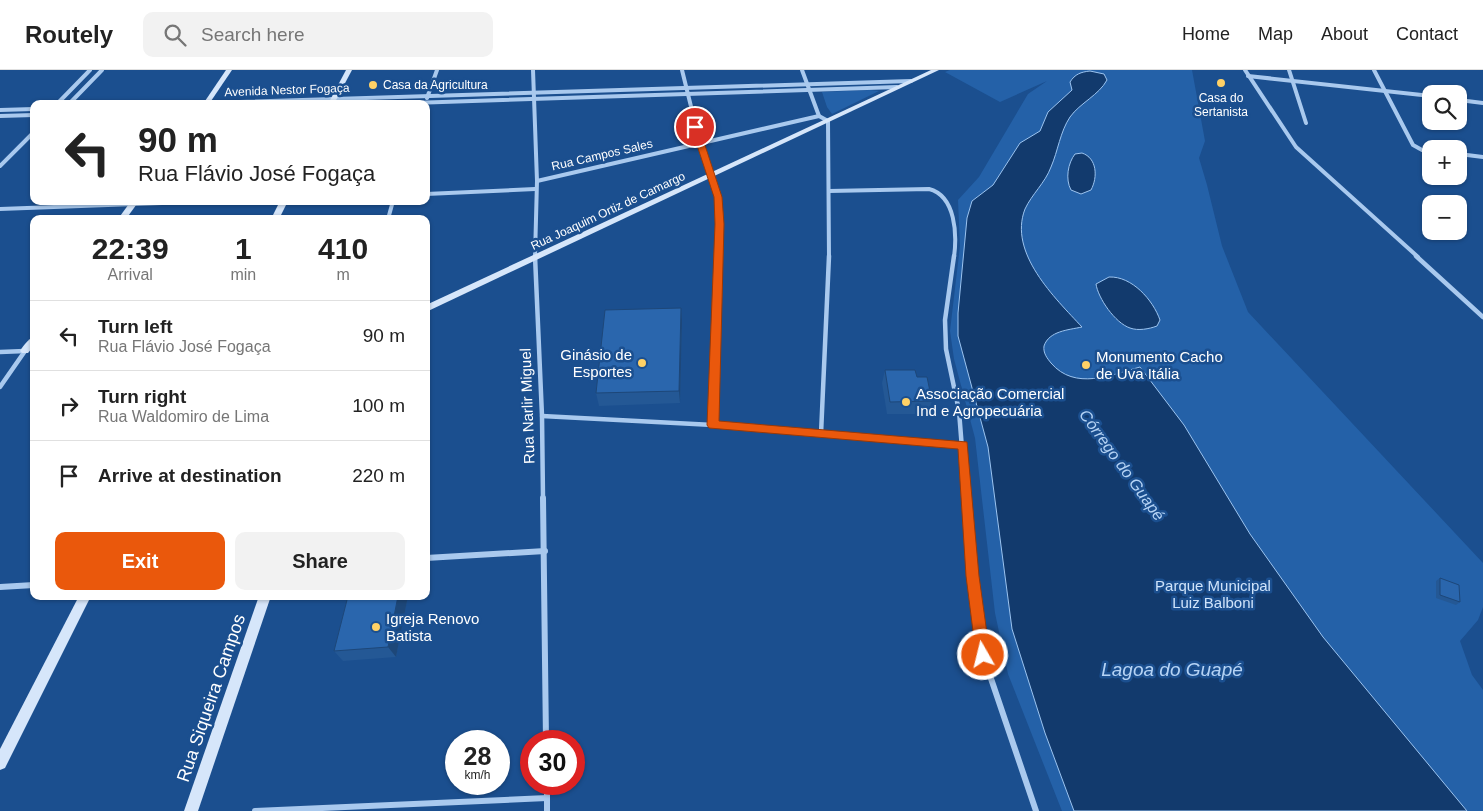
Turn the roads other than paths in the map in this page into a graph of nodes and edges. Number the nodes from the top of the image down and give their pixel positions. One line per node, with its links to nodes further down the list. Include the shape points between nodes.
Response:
1 (90, 70): 29 (street)
2 (102, 70): 30 (street)
3 (230, 70): 31 (main road)
4 (349, 70): 32 (main road)
5 (437, 70): 25 (street)
6 (533, 70): 26 (street, Rua Narlir Miguel)
7 (682, 70): 17 (street)
8 (802, 70): 16 (street)
9 (936, 70): 14 (main road, Rua Joaquim Ortiz de Camargo)
10 (1245, 70): 13 (street)
11 (1289, 70): 15 (street)
12 (1374, 70): 21 (street)
13 (1248, 76): 15 (street); 60 (street, via 1296,147)
14 (911, 81): 16 (street, Avenida Nestor Fogaça); 18 (main road, Rua Joaquim Ortiz de Camargo)
15 (1293, 81): 21 (street); 44 (street)
16 (807, 84): 17 (street, Avenida Nestor Fogaça); 19 (street)
17 (686, 88): 20 (street, Avenida Nestor Fogaça); 23 (street)
18 (897, 88): 19 (street, Avenida Nestor Fogaça); 43 (main road, Rua Joaquim Ortiz de Camargo)
19 (809, 89): 23 (street, Avenida Nestor Fogaça); 42 (street)
20 (618, 90): 22 (street, Avenida Nestor Fogaça); 27 (street)
21 (1384, 91): 24 (street); 47 (street, via 1413,145)
22 (577, 92): 26 (street, Avenida Nestor Fogaça); 28 (street)
23 (687, 94): 27 (street, Avenida Nestor Fogaça); 46 (street)
24 (1422, 95)
25 (428, 96): 26 (street, Avenida Nestor Fogaça); 33 (street, Avenida Nestor Fogaça); 34 (street)
26 (534, 96): 28 (street, Avenida Nestor Fogaça); 37 (street, Avenida Nestor Fogaça); 52 (street, Rua Narlir Miguel)
27 (617, 96): 28 (street, Avenida Nestor Fogaça)
28 (576, 98)
29 (62, 100)
30 (73, 100)
31 (208, 100)
32 (334, 100)
33 (352, 100)
34 (426, 100)
35 (1467, 101): 36 (street)
36 (1483, 102)
37 (430, 103)
38 (30, 108): 39 (street)
39 (0, 110)
40 (30, 115): 41 (street)
41 (0, 116)
42 (819, 116): 43 (street); 46 (street, Rua Campos Sales)
43 (828, 121): 51 (main road, Rua Joaquim Ortiz de Camargo); 54 (street)
44 (1306, 122)
45 (30, 136): 50 (street)
46 (700, 143): 51 (street); 52 (street, Rua Campos Sales)
47 (1422, 150)
48 (1467, 155): 49 (street)
49 (1483, 157)
50 (0, 166)
51 (712, 175): 58 (main road, Rua Joaquim Ortiz de Camargo); 65 (street, via 720,224)
52 (537, 181): 53 (street, Rua Narlir Miguel)
53 (535, 189): 55 (street); 58 (street, Rua Narlir Miguel)
54 (829, 191): 66 (street); 67 (street, via 929,189 937,191 947,201 954,225 955,248 945,320 946,349 960,411)
55 (430, 194)
56 (89, 205): 57 (street)
57 (0, 209)
58 (535, 257): 59 (main road, Rua Joaquim Ortiz de Camargo); 64 (street, Rua Narlir Miguel)
59 (430, 307)
60 (1483, 317)
61 (30, 351): 62 (street); 63 (street)
62 (0, 352)
63 (0, 387)
64 (542, 416): 65 (street); 68 (street, Rua Narlir Miguel)
65 (713, 425): 66 (street)
66 (821, 434): 67 (street)
67 (963, 445): 80 (street, via 972,576 983,655)
68 (544, 551): 69 (street); 74 (street, Rua Narlir Miguel)
69 (430, 558)
70 (30, 585): 71 (street)
71 (0, 587)
72 (83, 600): 75 (main road)
73 (264, 600): 77 (main road, Rua Siqueira Campos)
74 (546, 730)
75 (0, 763)
76 (547, 798): 78 (street); 79 (street)
77 (191, 811)
78 (255, 811)
79 (547, 811)
80 (1036, 811)

